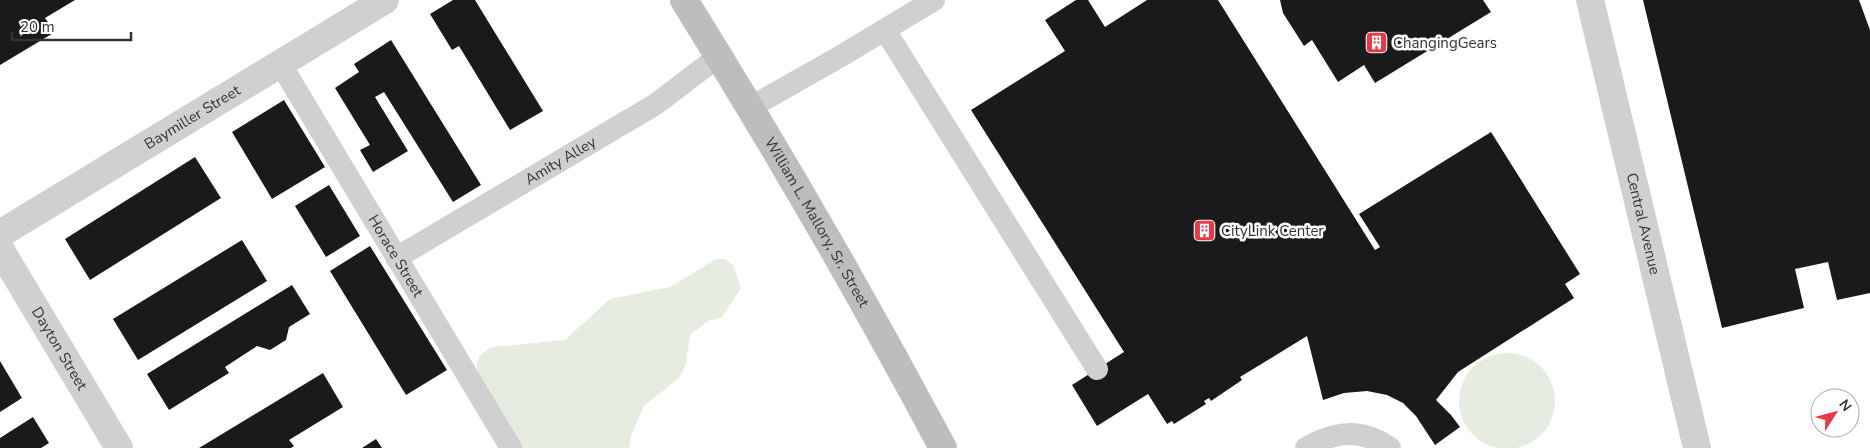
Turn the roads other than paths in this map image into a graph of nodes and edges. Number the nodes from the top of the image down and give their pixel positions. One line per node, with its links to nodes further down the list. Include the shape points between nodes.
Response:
1 (385, 0): 7 (street, Baymiller Street)
2 (684, 0): 6 (street, William L. Mallory, Sr. Street)
3 (934, 0): 5 (lane)
4 (1590, 0): 18 (street, Central Avenue)
5 (885, 30): 8 (lane); 12 (lane)
6 (719, 56): 8 (street, William L. Mallory, Sr. Street); 11 (lane, Amity Alley, via 656,104)
7 (280, 63): 9 (street, Baymiller Street); 11 (lane, Horace Street)
8 (751, 107): 15 (street, William L. Mallory, Sr. Street)
9 (0, 234)
10 (0, 250): 13 (street, Dayton Street)
11 (396, 258): 14 (lane, Horace Street)
12 (1097, 369)
13 (119, 448)
14 (511, 448)
15 (943, 448)
16 (1306, 448): 17 (lane, via 1322,438 1360,434)
17 (1390, 448)
18 (1697, 448)

